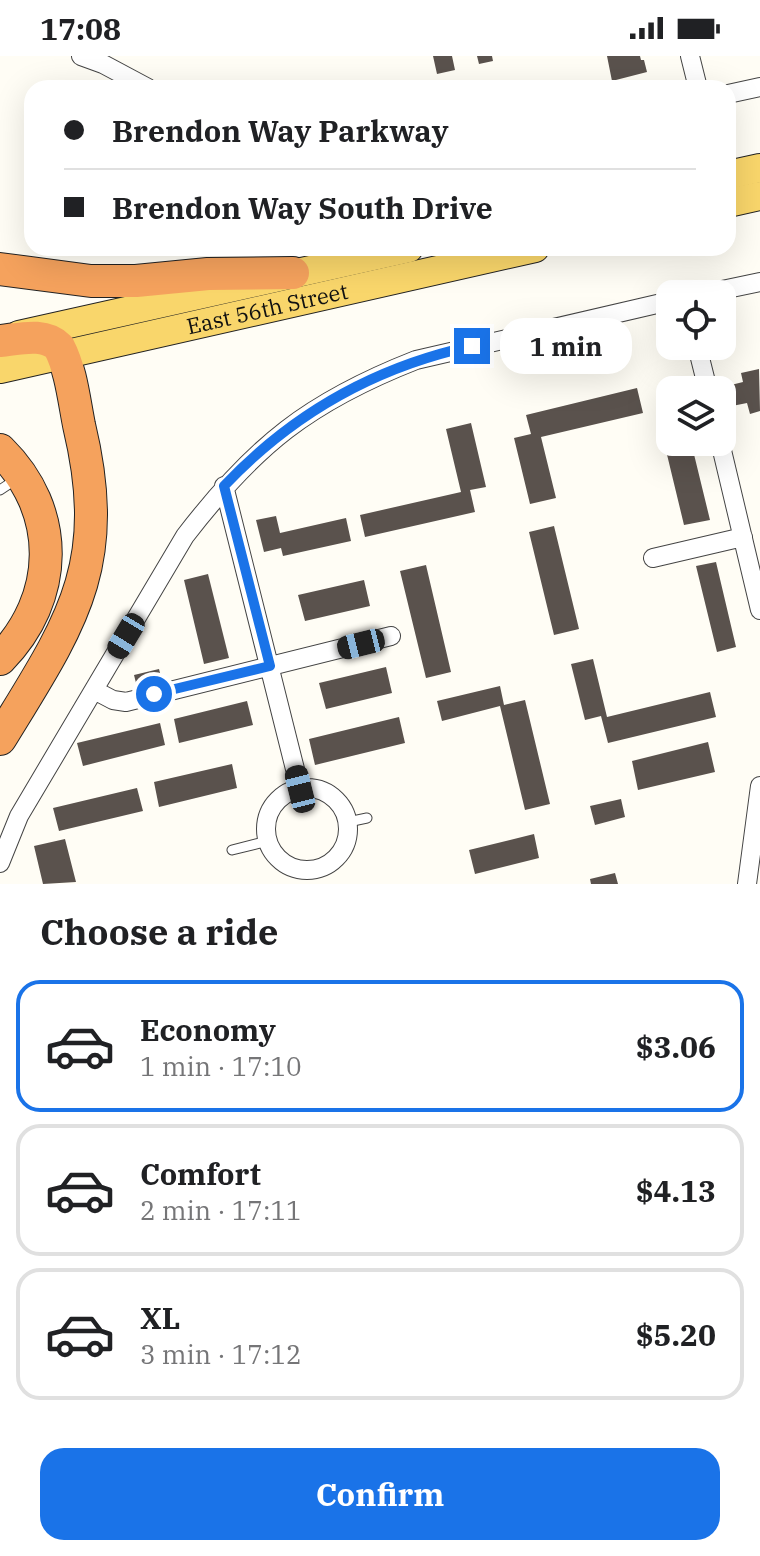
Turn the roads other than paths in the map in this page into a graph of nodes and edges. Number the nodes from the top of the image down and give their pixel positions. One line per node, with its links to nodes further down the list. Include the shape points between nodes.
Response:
1 (81, 56): 3 (street)
2 (690, 56): 5 (street)
3 (102, 60): 4 (street)
4 (135, 80)
5 (696, 80)
6 (760, 87): 7 (street)
7 (736, 92)
8 (760, 168): 9 (main road)
9 (736, 173)
10 (760, 196): 11 (main road)
11 (736, 201)
12 (372, 256): 15 (main road, East 56th Street)
13 (500, 256): 20 (main road, East 56th Street)
14 (0, 269): 15 (highway, via 91,281)
15 (293, 273): 19 (main road, East 56th Street)
16 (760, 282): 17 (street)
17 (736, 287)
18 (656, 304): 25 (street, via 451,350 390,370 309,412)
19 (0, 340): 20 (highway, via 44,338)
20 (63, 355): 21 (main road, East 56th Street); 33 (highway, via 88,466 89,559 66,629)
21 (0, 369)
22 (0, 450): 24 (highway)
23 (723, 456): 26 (street)
24 (11, 483): 30 (highway, via 36,504 45,534 46,574 28,621)
25 (224, 486): 31 (street); 32 (street, via 185,536)
26 (743, 537): 27 (street); 28 (street)
27 (653, 558)
28 (760, 610)
29 (391, 636): 31 (street)
30 (0, 659)
31 (270, 666): 32 (street, via 126,702); 35 (street)
32 (94, 690): 41 (street, via 19,816)
33 (0, 739)
34 (760, 786): 40 (street)
35 (300, 789): 37 (street, via 331,795); 38 (street, via 272,807)
36 (367, 818): 37 (lane)
37 (348, 822): 38 (street, via 340,853 321,867 289,865)
38 (268, 841): 39 (lane)
39 (232, 850)
40 (755, 861): 42 (street)
41 (0, 863)
42 (747, 884)

